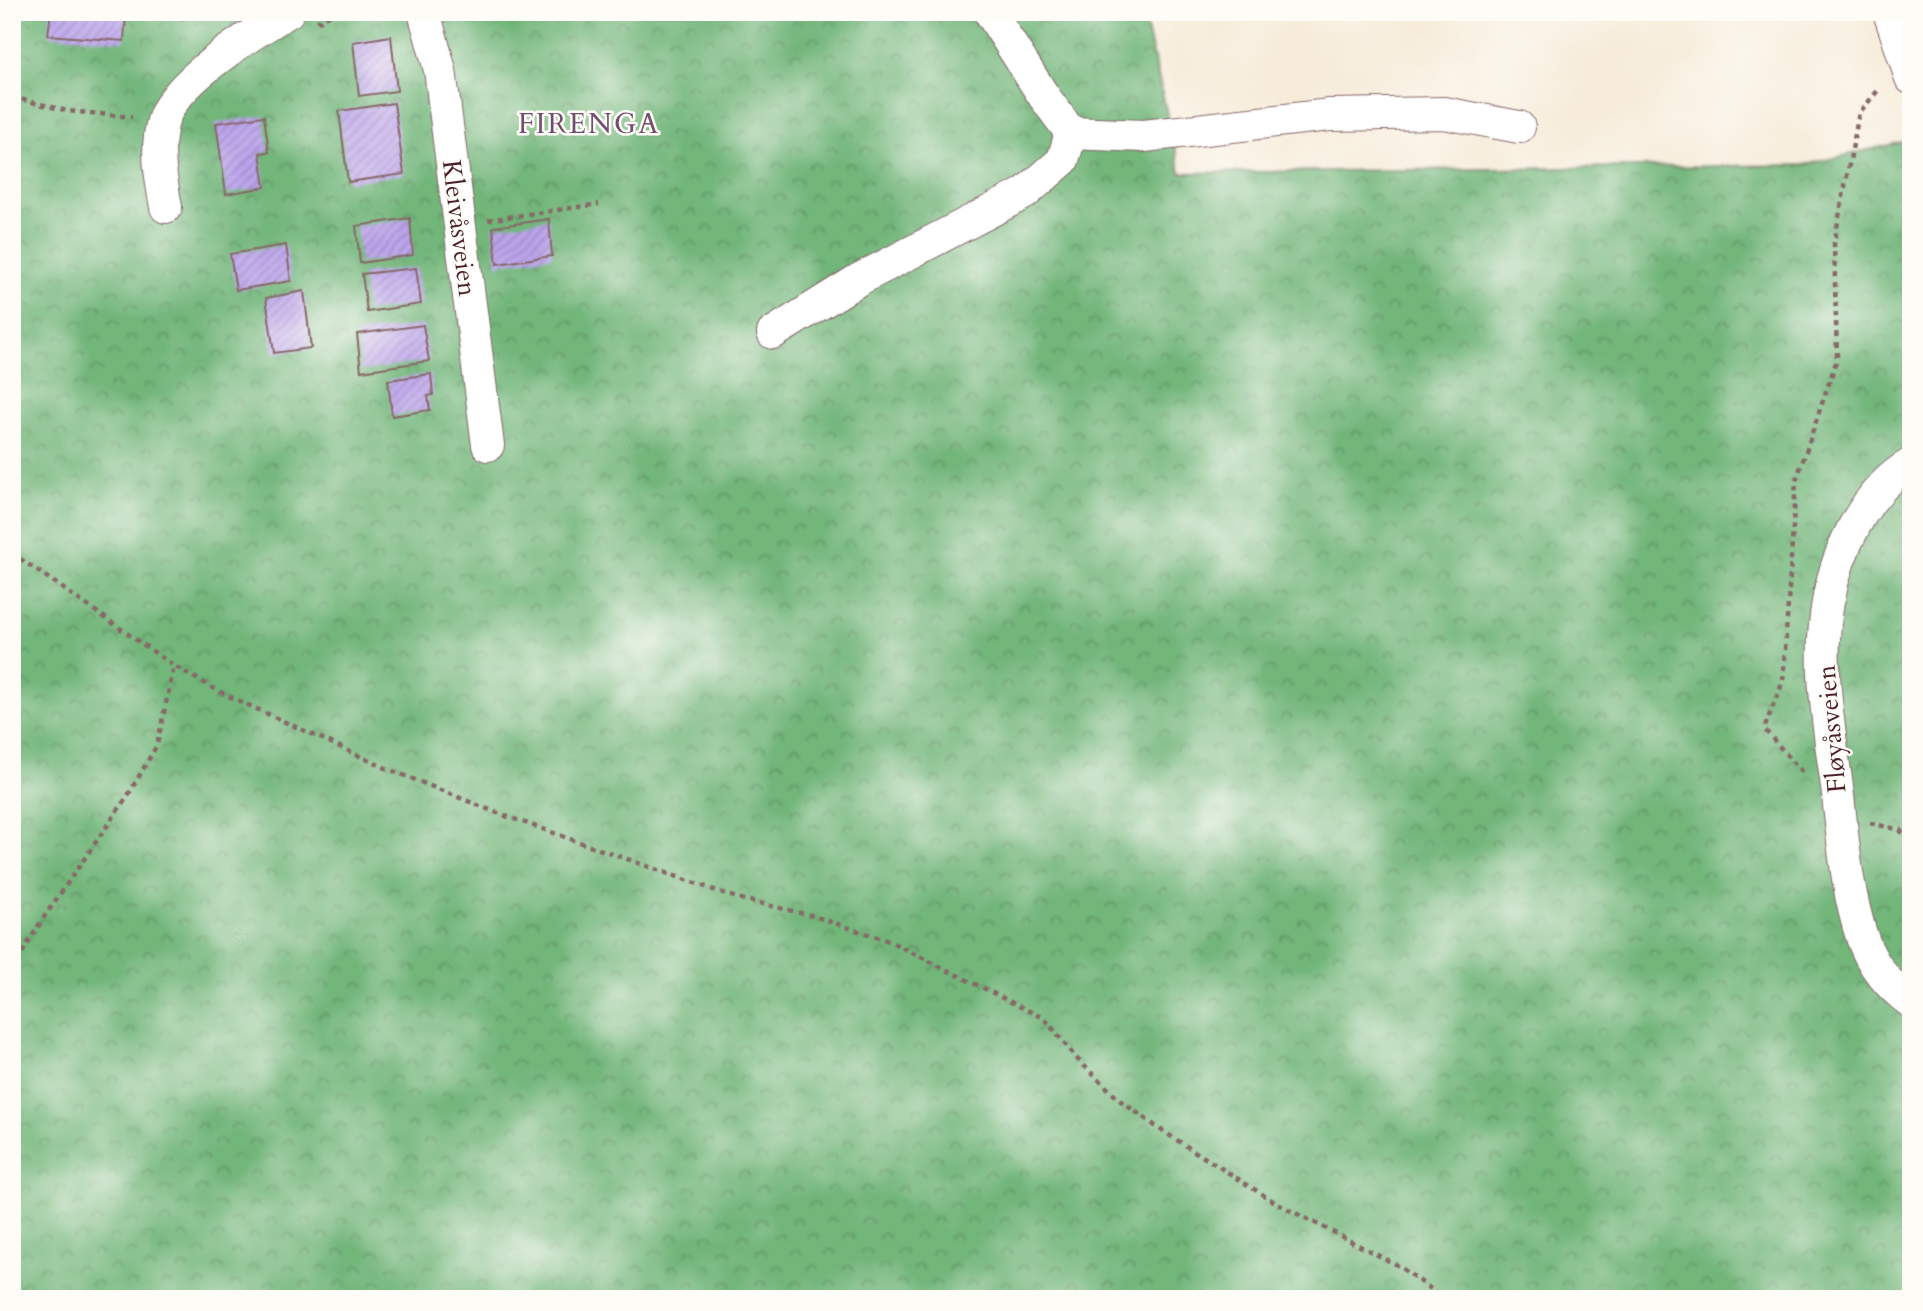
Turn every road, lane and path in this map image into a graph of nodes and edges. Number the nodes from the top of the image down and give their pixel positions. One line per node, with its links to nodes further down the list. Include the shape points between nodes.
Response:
1 (288, 12): 7 (street, via 201,71 174,98)
2 (424, 12): 12 (street, Kleivåsveien, via 440,70)
3 (990, 12): 9 (street)
4 (1889, 12): 5 (street)
5 (1907, 69): 18 (path, via 1859,113 1835,243 1837,359 1797,481 1783,681 1764,729)
6 (12, 97): 7 (path, via 68,111)
7 (163, 120): 11 (street, via 159,158)
8 (1519, 127): 9 (street, via 1444,113 1330,115 1144,136)
9 (1071, 133): 13 (street, via 1063,160 1026,193 858,280)
10 (599, 204): 12 (path)
11 (166, 207)
12 (460, 224): 14 (street, Kleivåsveien)
13 (774, 333)
14 (488, 445)
15 (1911, 464): 19 (street, Fløyåsveien, via 1871,501 1851,532 1828,600 1825,693)
16 (12, 553): 17 (path)
17 (174, 666): 21 (path, via 157,745); 23 (path, via 224,694 388,769 737,898 810,915 889,941 1045,1018 1076,1058 1122,1102 1161,1130 1276,1203 1397,1265)
18 (1806, 777)
19 (1840, 815): 20 (path, via 1900,830); 22 (street, Fløyåsveien, via 1863,941 1894,989)
20 (1911, 843)
21 (12, 970)
22 (1911, 1002)
23 (1445, 1299)

